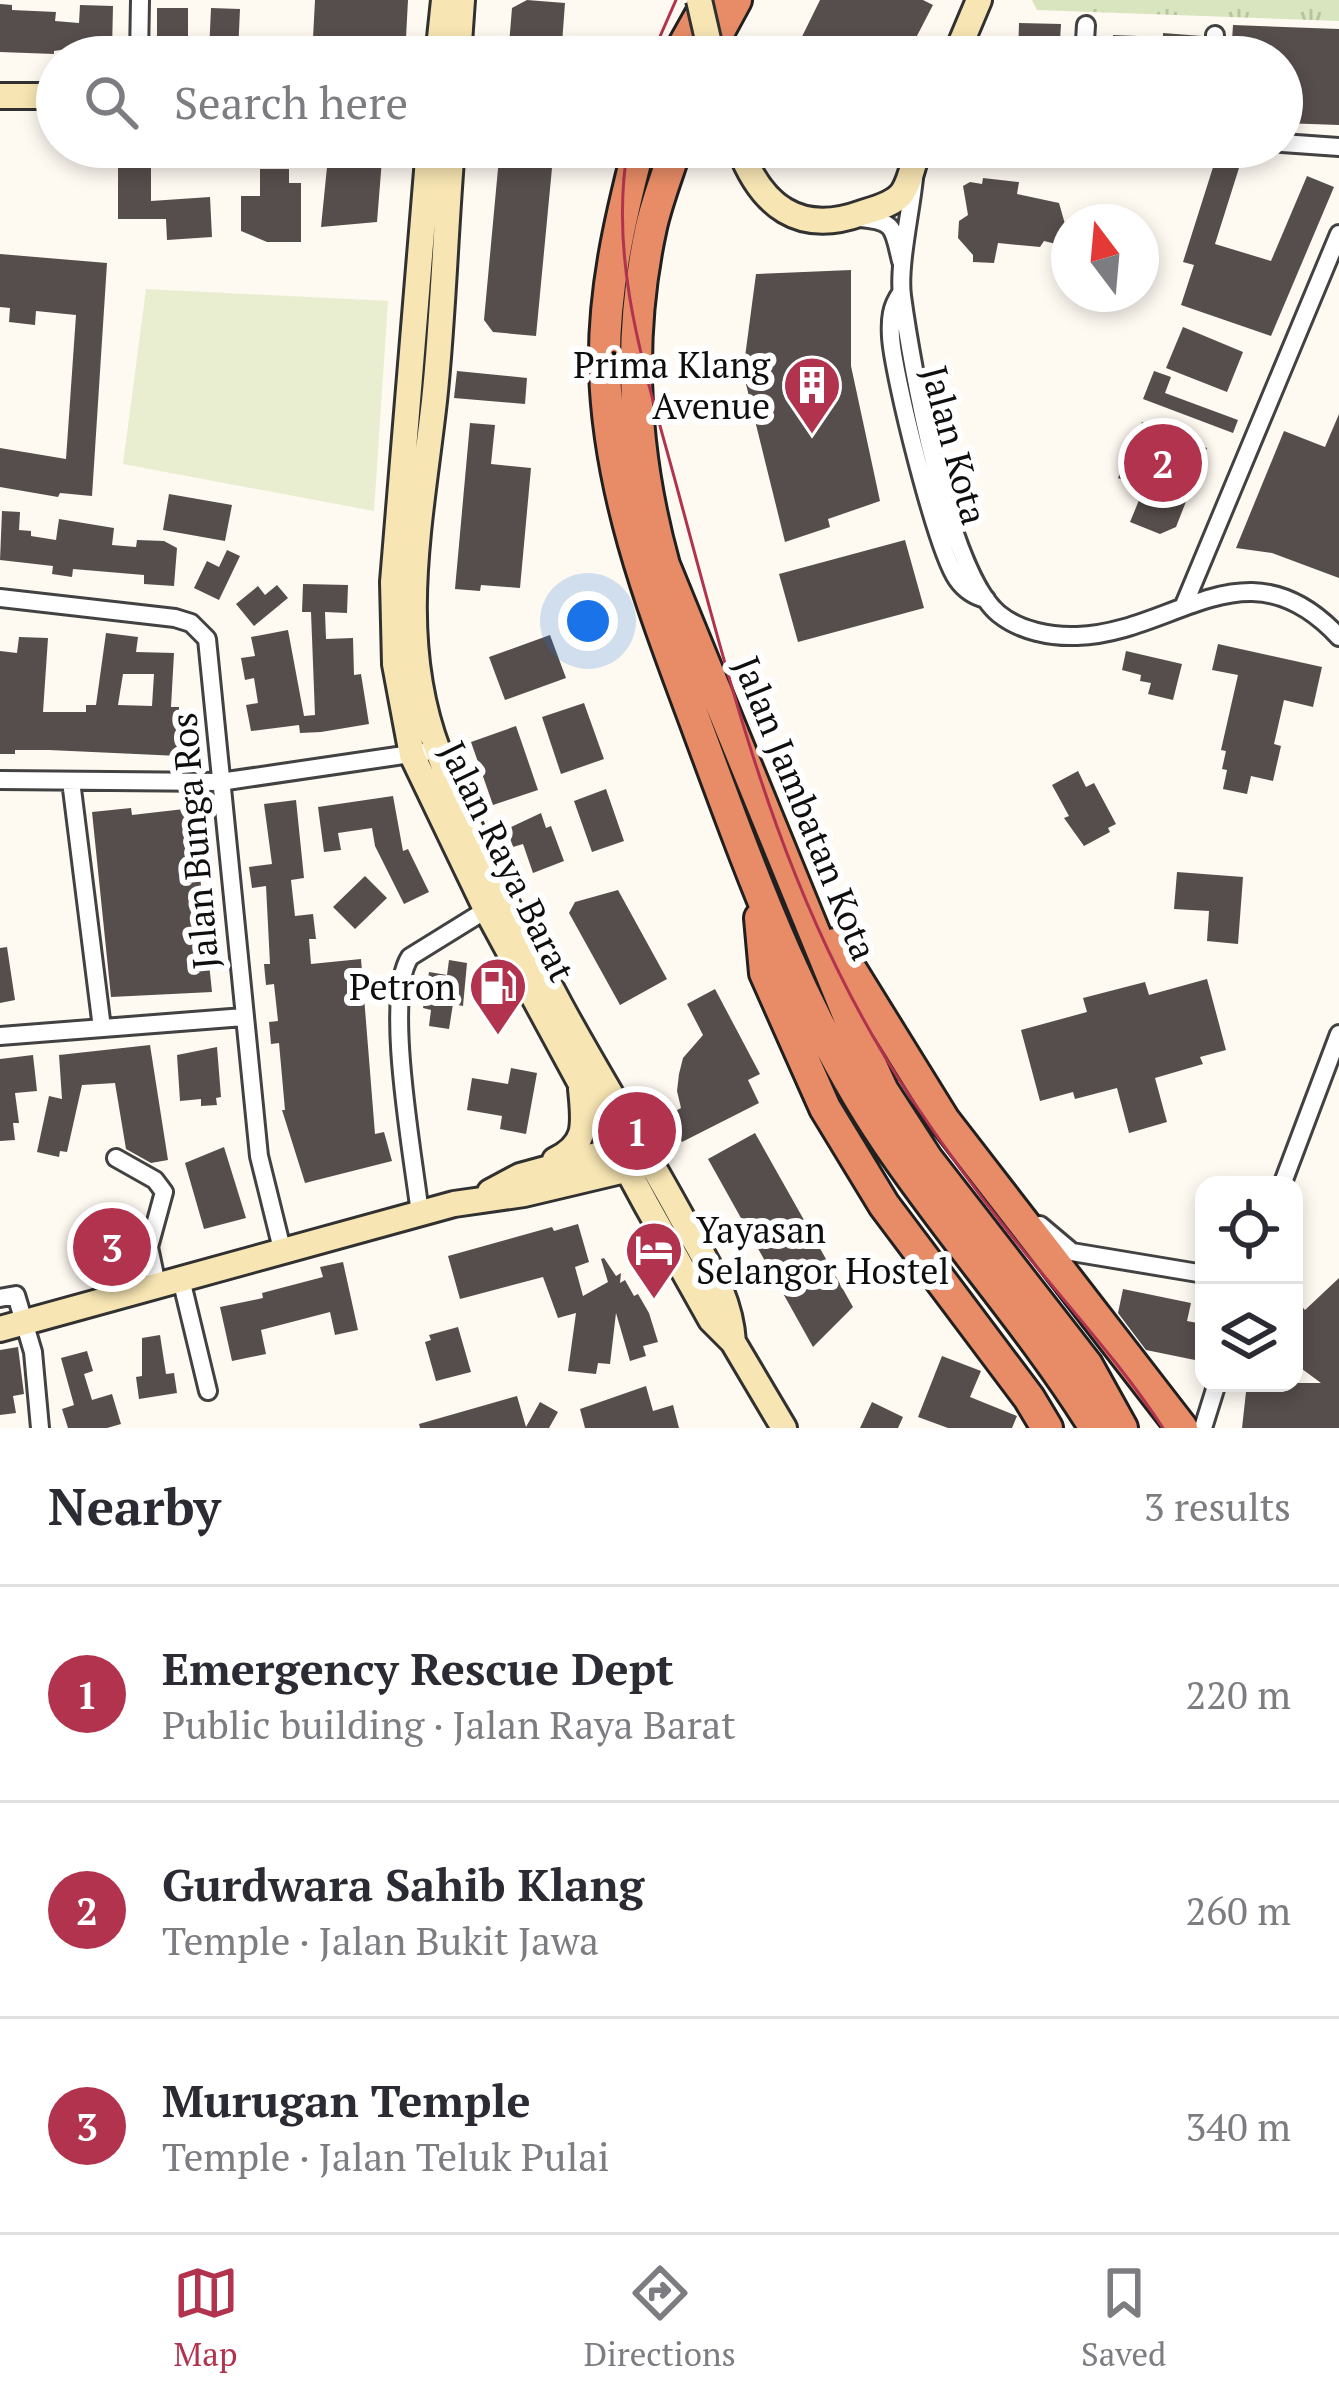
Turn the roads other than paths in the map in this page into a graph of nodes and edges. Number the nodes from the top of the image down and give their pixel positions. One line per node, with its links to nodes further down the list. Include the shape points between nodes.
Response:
1 (140, 0): 9 (street)
2 (444, 0): 10 (main road)
3 (462, 0): 11 (main road)
4 (699, 0): 13 (main road, bridge)
5 (709, 0): 12 (highway)
6 (736, 0): 14 (highway)
7 (979, 0): 15 (main road)
8 (1086, 26): 16 (street)
9 (139, 36)
10 (440, 36)
11 (459, 36)
12 (689, 36)
13 (705, 36)
14 (718, 36)
15 (964, 36)
16 (1085, 36)
17 (0, 96): 18 (main road)
18 (36, 96)
19 (1303, 144): 20 (street)
20 (1339, 147)
21 (428, 168): 34 (main road, Jalan Raya Barat, via 393,582 395,664)
22 (451, 168): 34 (main road, Jalan Raya Barat, via 413,581)
23 (633, 168): 39 (highway, Jalan Jambatan Kota, via 607,297 605,373 620,500)
24 (670, 168): 38 (highway, Jalan Jambatan Kota, via 652,225 634,378 647,504 664,565)
25 (749, 168): 28 (main road, via 781,210 808,220)
26 (912, 168): 28 (main road, via 903,194)
27 (916, 168): 30 (street, Jalan Kota)
28 (852, 217): 30 (street, via 893,229)
29 (1339, 234): 32 (street)
30 (903, 284): 32 (street, Jalan Kota, via 892,306 891,340 958,580 1036,632 1116,629)
31 (0, 598): 37 (street, Jalan Bunga Ros, via 175,618 201,630)
32 (1184, 605): 33 (street, Jalan Kota, via 1215,594 1287,599 1317,613)
33 (1339, 637)
34 (425, 753): 37 (street); 40 (main road, Jalan Raya Barat)
35 (0, 780): 36 (street)
36 (71, 781): 37 (street); 42 (street)
37 (220, 782): 41 (street, Jalan Bunga Ros)
38 (790, 872): 50 (highway, via 944,1120); 51 (highway, Jalan Jambatan Kota, via 864,1054)
39 (758, 894): 51 (highway, via 812,1017 885,1139); 63 (highway, via 765,973 826,1108 884,1205)
40 (496, 904): 45 (main road, Jalan Raya Barat); 46 (main road, Jalan Raya Barat, via 559,1003); 53 (street, via 402,968 399,1022)
41 (244, 1017): 42 (street); 54 (street, Jalan Bunga Ros, via 260,1156)
42 (102, 1028): 44 (street)
43 (1339, 1034): 49 (street)
44 (0, 1036)
45 (580, 1077): 46 (main road, Jalan Raya Barat); 48 (main road, via 583,1125 573,1151)
46 (635, 1157): 48 (main road); 52 (main road, via 524,1194); 62 (main road, Jalan Raya Barat, via 711,1320)
47 (116, 1158): 56 (street, via 164,1192 148,1247)
48 (520, 1176): 52 (main road)
49 (1285, 1176)
50 (1002, 1194): 55 (street, via 1072,1252); 67 (highway)
51 (941, 1196): 64 (highway, Jalan Jambatan Kota); 65 (highway, Jalan Jambatan Kota, via 1087,1365); 66 (highway, via 1092,1348)
52 (478, 1199): 53 (main road)
53 (419, 1214): 54 (main road)
54 (282, 1249): 56 (main road)
55 (1195, 1272)
56 (169, 1282): 58 (main road); 59 (street)
57 (0, 1298): 58 (street, via 16,1295)
58 (12, 1326): 61 (street, via 33,1352)
59 (208, 1391)
60 (1213, 1392): 68 (street)
61 (40, 1428)
62 (784, 1428)
63 (1047, 1428)
64 (1095, 1428)
65 (1122, 1428)
66 (1142, 1428)
67 (1182, 1428)
68 (1202, 1428)

